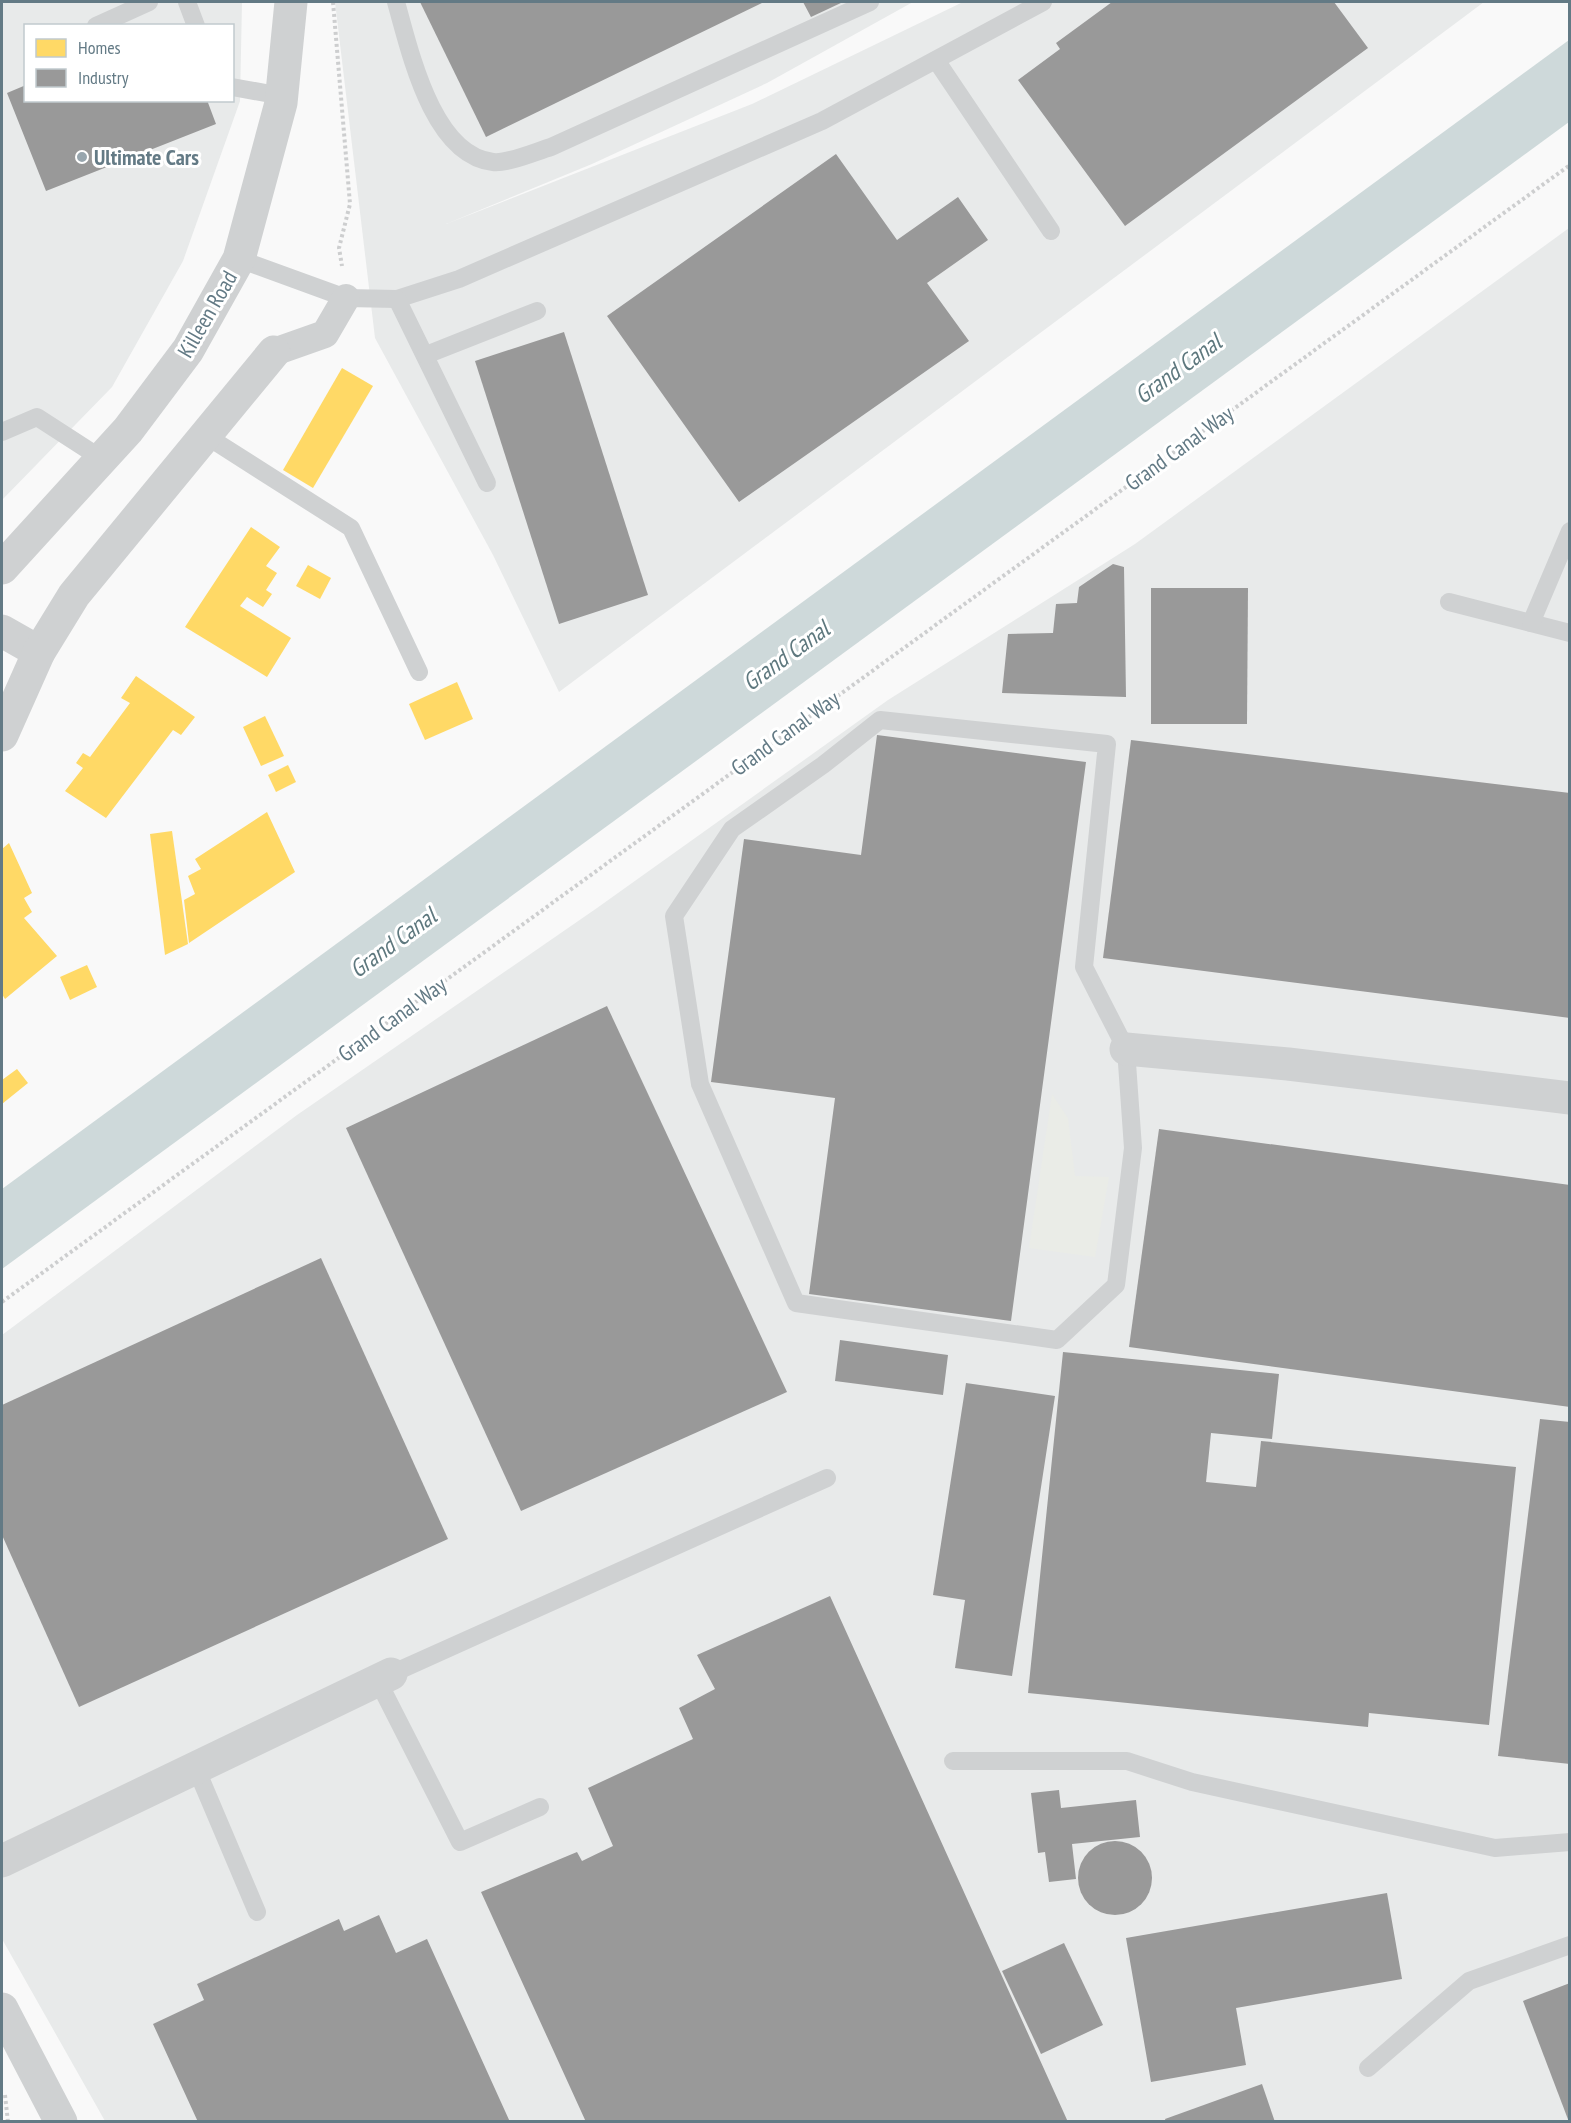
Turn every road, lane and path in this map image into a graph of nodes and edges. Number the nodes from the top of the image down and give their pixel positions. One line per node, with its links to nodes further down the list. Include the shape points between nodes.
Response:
1 (149, 2): 8 (lane)
2 (187, 2): 9 (lane)
3 (291, 2): 12 (street, Killeen Road)
4 (333, 2): 16 (path, via 350,204 339,248)
5 (396, 2): 6 (lane, via 413,63 433,110 472,157 496,162 551,147)
6 (870, 2)
7 (1043, 2): 10 (lane)
8 (100, 24)
9 (195, 24)
10 (936, 60): 14 (lane); 17 (lane, via 822,121 459,279)
11 (234, 87): 12 (lane)
12 (282, 96): 15 (street, Killeen Road)
13 (1569, 165): 36 (path, Grand Canal Way)
14 (1051, 231)
15 (239, 259): 16 (lane); 23 (street, Killeen Road, via 188,350)
16 (346, 298): 17 (lane); 19 (street, via 325,334)
17 (397, 299): 20 (lane)
18 (537, 311): 20 (lane)
19 (274, 352): 22 (street)
20 (426, 355): 24 (lane)
21 (2, 432): 23 (lane, via 37,417)
22 (205, 435): 31 (street, via 75,595); 32 (lane, via 351,528)
23 (102, 459): 26 (street, Killeen Road)
24 (487, 483)
25 (1569, 531): 28 (lane)
26 (2, 568)
27 (1449, 602): 28 (lane)
28 (1531, 623): 30 (lane)
29 (2, 631): 31 (street)
30 (1569, 633)
31 (39, 652): 33 (street)
32 (419, 672)
33 (2, 735)
34 (1126, 1049): 34 (lane, via 1133,1148 1116,1285 1057,1340 796,1302 700,1084 674,916 732,829 880,720 1107,744 1084,967); 35 (street)
35 (1569, 1098)
36 (2, 1302)
37 (827, 1478): 38 (lane)
38 (384, 1678): 40 (street); 41 (lane, via 460,1842)
39 (953, 1761): 42 (lane, via 1127,1761 1192,1782 1495,1848)
40 (196, 1768): 43 (street); 44 (lane)
41 (540, 1807)
42 (1569, 1842)
43 (2, 1861)
44 (257, 1912)
45 (1569, 1945): 47 (lane, via 1469,1981)
46 (2, 2009): 50 (street)
47 (1368, 2068)
48 (2, 2088): 49 (path)
49 (8, 2121)
50 (60, 2121)

